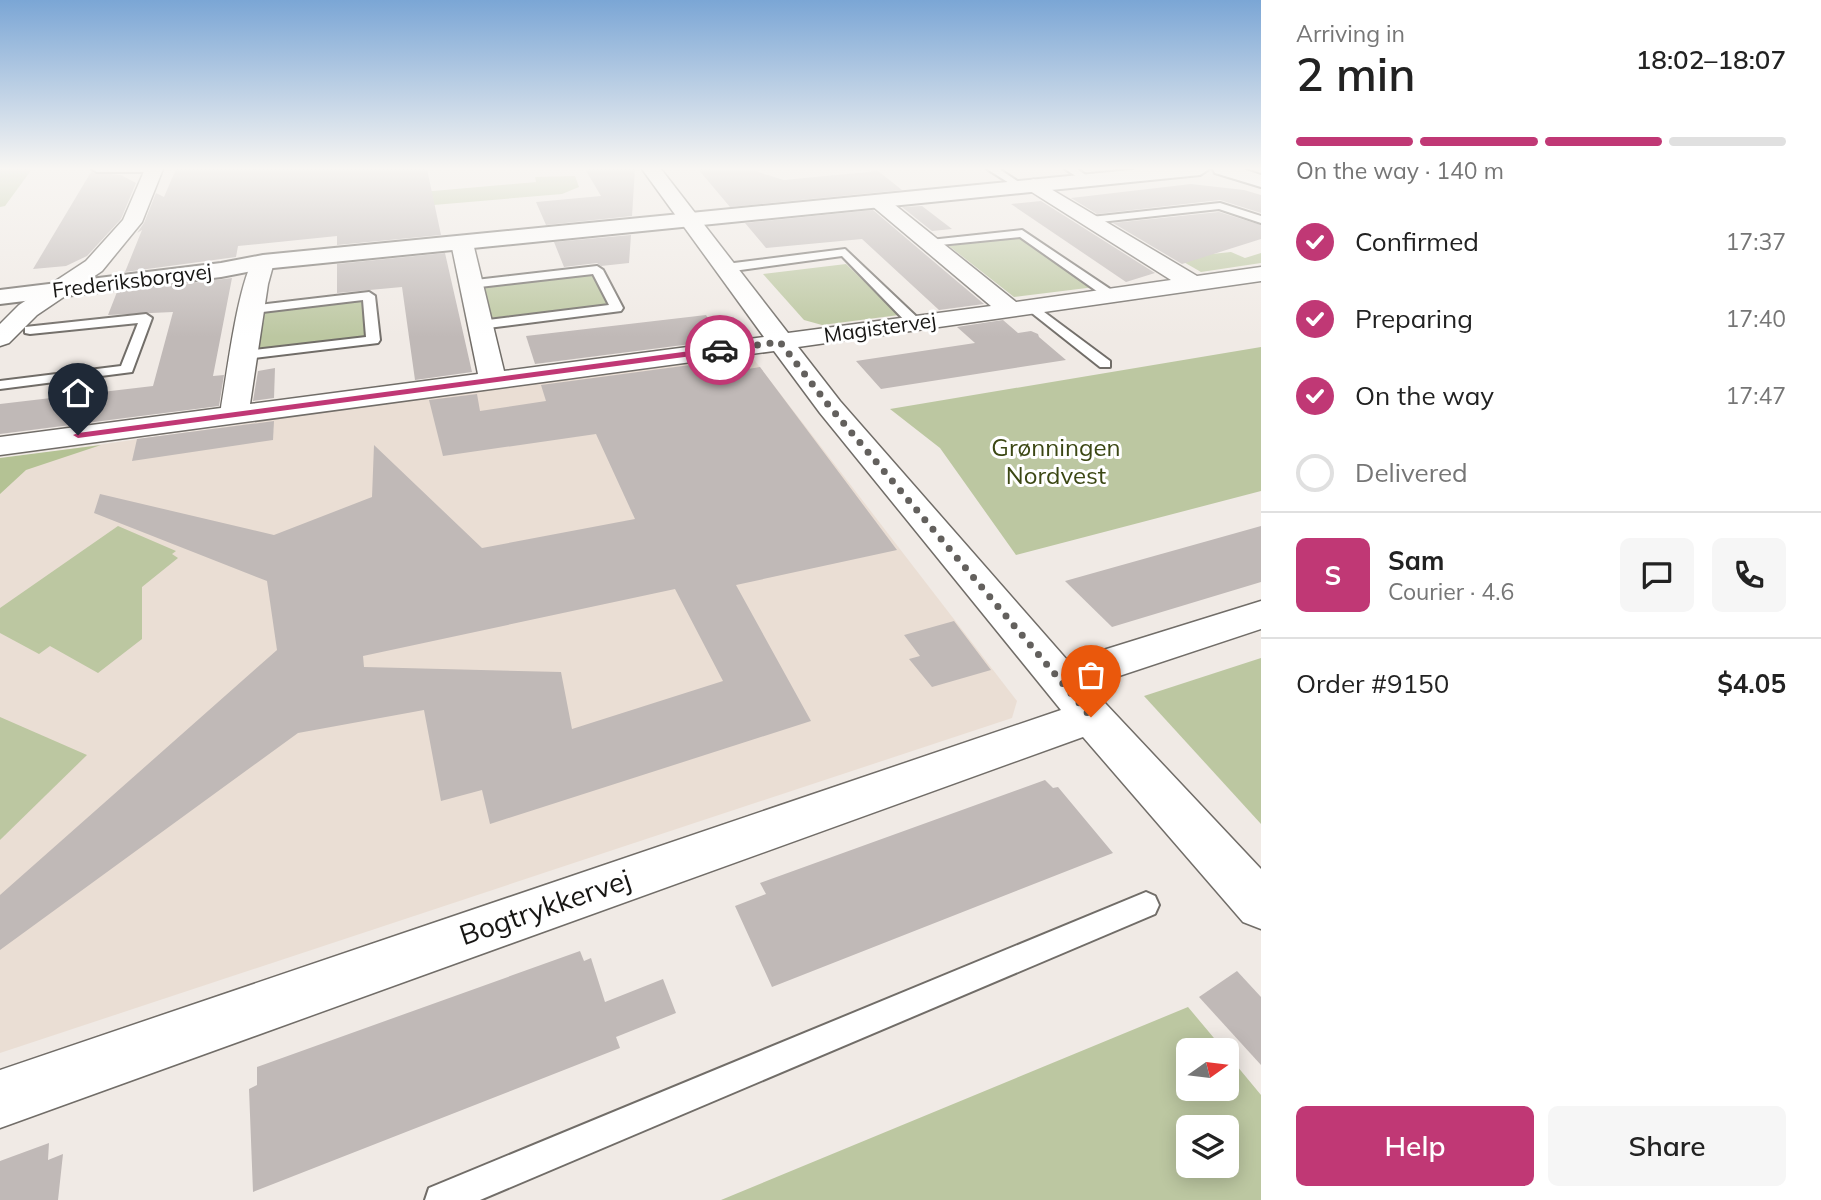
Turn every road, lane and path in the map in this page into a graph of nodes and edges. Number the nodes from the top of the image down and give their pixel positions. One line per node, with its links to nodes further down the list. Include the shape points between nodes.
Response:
1 (129, 225): 13 (street, via 94,266)
2 (640, 225): 6 (street, Frederiksborgvej)
3 (694, 225): 9 (street)
4 (908, 225): 7 (street)
5 (1099, 225): 12 (street)
6 (462, 243): 8 (street, Frederiksborgvej); 11 (street)
7 (930, 243): 15 (lane, via 1022,233); 17 (street)
8 (263, 262): 13 (street, Frederiksborgvej); 18 (street)
9 (726, 268): 19 (lane, via 845,252); 23 (street)
10 (1261, 274): 12 (street, Magistervej)
11 (471, 284): 20 (street); 20 (lane, via 597,270 617,308)
12 (1194, 284): 15 (street, Magistervej)
13 (68, 286): 14 (street, Frederiksborgvej); 16 (street, Frederiksborgvej); 21 (street); 22 (street, via 28,310)
14 (0, 288)
15 (1112, 296): 17 (street, Magistervej)
16 (0, 297)
17 (1012, 305): 19 (street, Magistervej); 26 (lane)
18 (253, 309): 25 (street); 25 (lane, via 369,296 373,340)
19 (916, 324): 23 (street, Magistervej)
20 (480, 325): 27 (street)
21 (30, 330): 24 (street); 28 (lane, via 146,318 127,369)
22 (0, 338)
23 (780, 342): 27 (street, Magistervej); 32 (street)
24 (0, 355)
25 (245, 355): 29 (street)
26 (1105, 364)
27 (493, 380): 29 (street, Magistervej)
28 (0, 385)
29 (234, 414): 30 (street, Magistervej)
30 (0, 446)
31 (1261, 615): 32 (street, Bogtrykkervej)
32 (1075, 698): 34 (street); 35 (street, Bogtrykkervej)
33 (1146, 905): 36 (lane)
34 (1261, 905)
35 (0, 1099)
36 (441, 1200)

